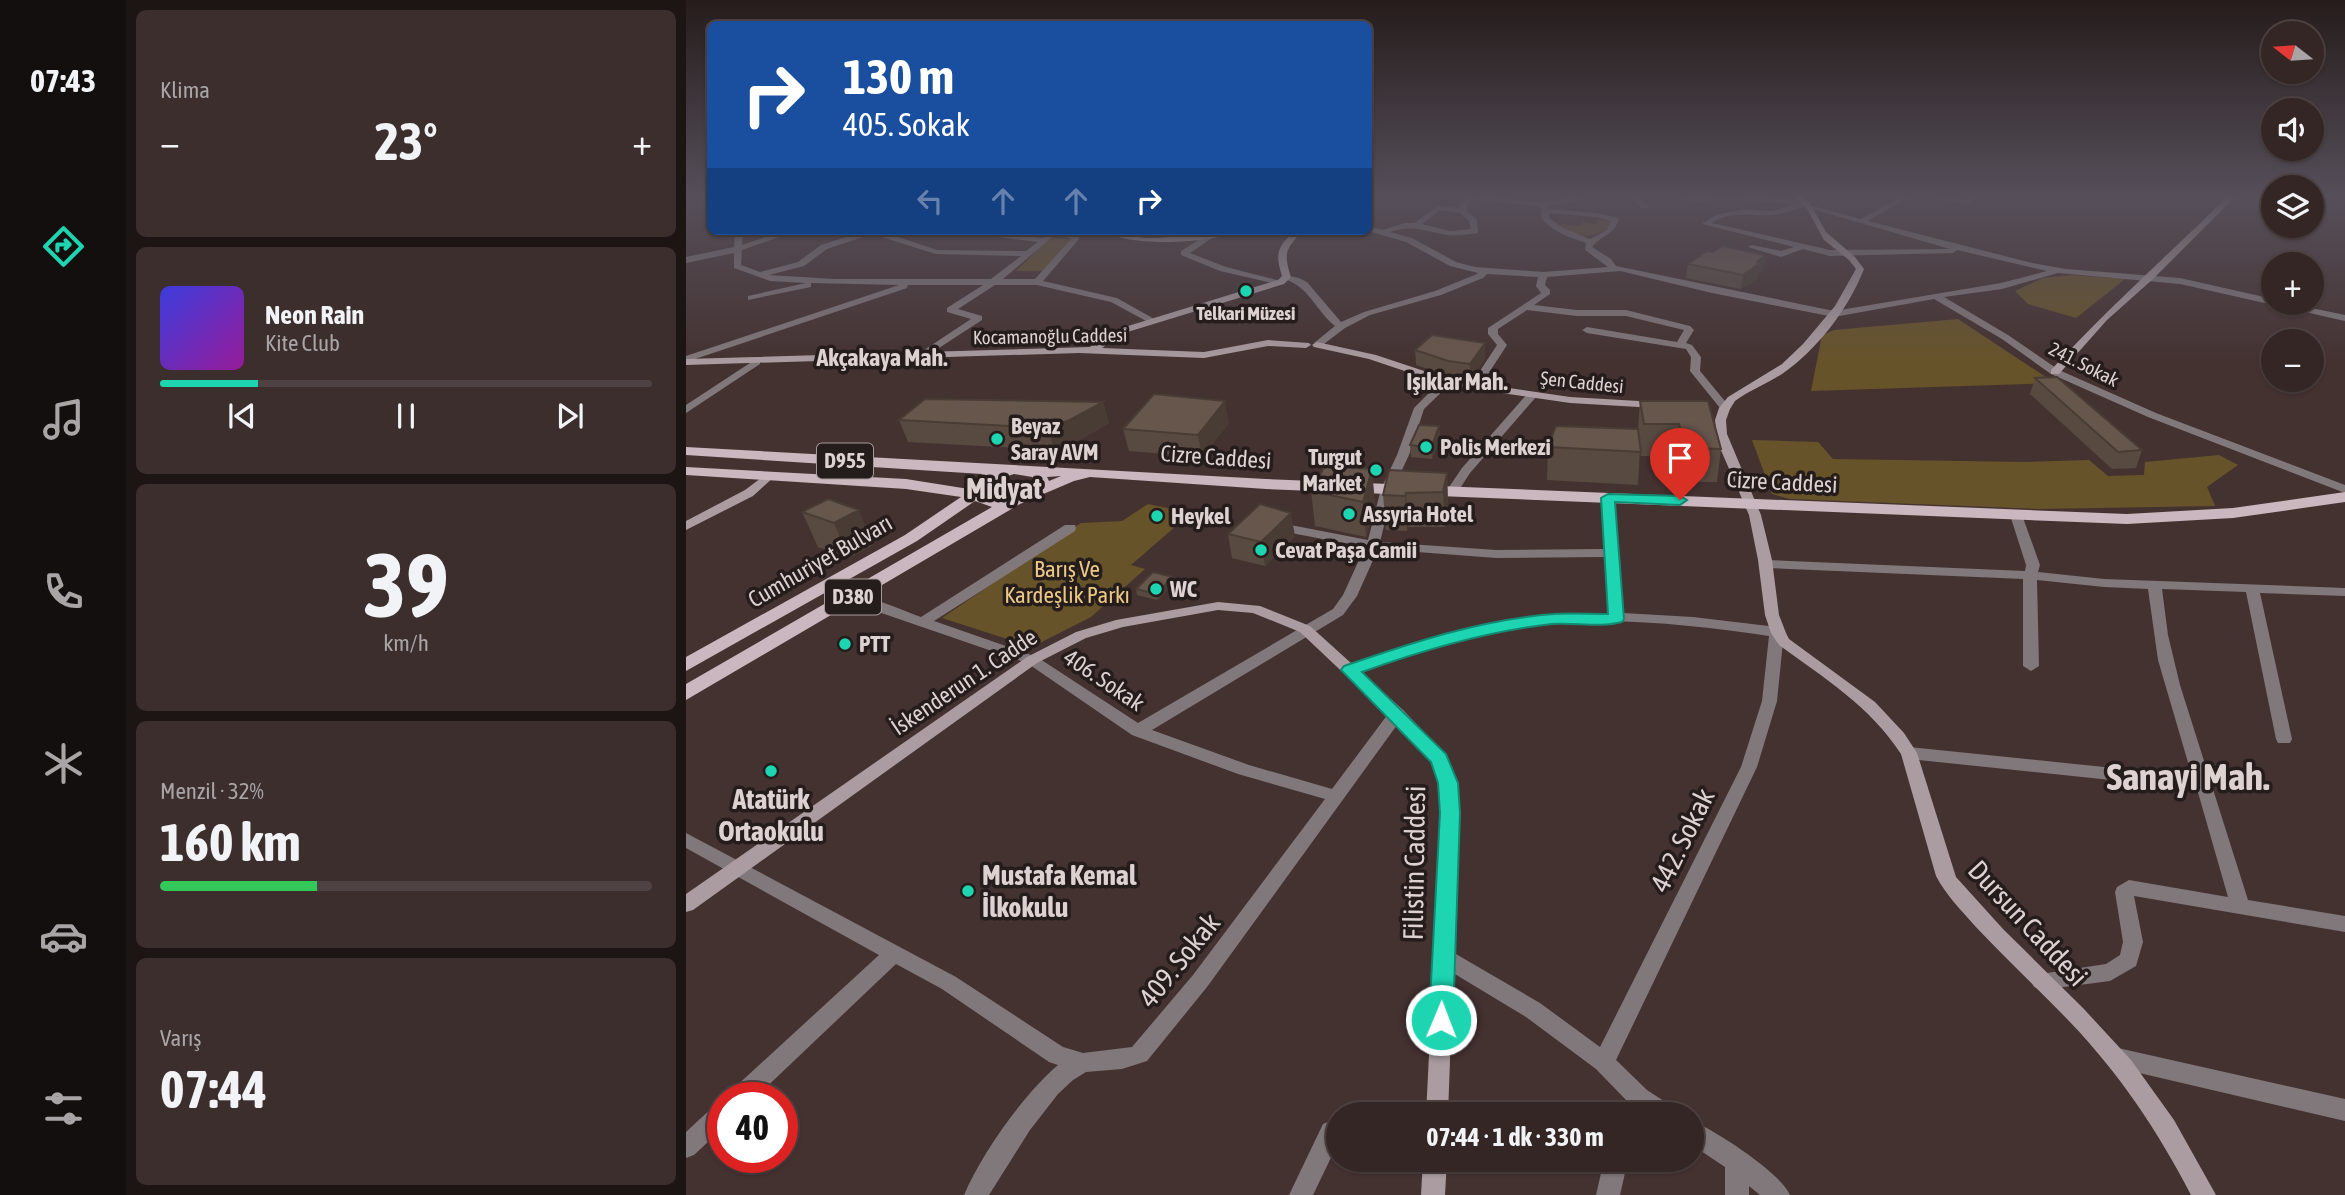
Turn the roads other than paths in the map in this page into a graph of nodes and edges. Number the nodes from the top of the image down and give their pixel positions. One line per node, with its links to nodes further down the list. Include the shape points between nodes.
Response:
1 (726, 252): 18 (street)
2 (739, 252): 22 (street, via 737,266)
3 (818, 252): 22 (street, via 801,264)
4 (935, 252): 16 (street)
5 (1030, 252): 16 (street)
6 (1064, 252): 28 (street)
7 (1186, 252): 25 (street, via 1223,268)
8 (1283, 252): 25 (street)
9 (1433, 252): 20 (street, via 1453,264)
10 (1594, 252): 19 (street)
11 (1833, 252): 17 (street)
12 (1844, 252): 17 (street)
13 (1937, 252): 17 (street)
14 (1971, 252): 21 (street)
15 (2176, 252): 24 (street)
16 (1027, 254): 26 (street)
17 (1847, 254): 35 (street, via 1860,269)
18 (686, 260)
19 (1613, 267): 23 (street); 35 (street)
20 (1485, 271): 23 (street); 38 (street, via 1438,293 1391,303)
21 (2057, 271): 24 (street); 30 (street, via 2002,286)
22 (757, 275): 27 (street)
23 (1543, 275): 33 (street, via 1540,286 1545,294)
24 (2150, 277): 32 (street); 47 (street, via 2104,318)
25 (1284, 279): 37 (street); 38 (street, via 1298,280 1311,289 1317,304)
26 (993, 281): 28 (street); 29 (street); 44 (street, via 949,311 979,318)
27 (823, 282): 29 (street); 31 (street)
28 (1037, 282): 37 (street, via 1114,300)
29 (912, 284): 45 (street)
30 (1934, 296): 35 (street); 47 (street, 241. Sokak)
31 (751, 298)
32 (2261, 299)
33 (1524, 307): 41 (street, via 1633,314 1687,328); 49 (street, via 1493,327 1502,345)
34 (2324, 313): 36 (street)
35 (1833, 314): 53 (street, via 1784,367 1744,388)
36 (2345, 318)
37 (1151, 320): 42 (street, via 1118,332)
38 (1340, 326): 40 (street)
39 (1587, 330): 41 (street)
40 (1311, 345): 43 (street, Şen Caddesi, via 1268,343); 48 (street, Şen Caddesi, via 1372,358)
41 (1680, 345): 53 (street, via 1689,347 1696,357 1695,371)
42 (1093, 350): 43 (street, Kocamanoğlu Caddesi); 44 (street, Kocamanoğlu Caddesi)
43 (1204, 355)
44 (922, 356): 46 (street, Kocamanoğlu Caddesi)
45 (686, 360): 46 (street, Kocamanoğlu Caddesi)
46 (756, 362): 54 (street)
47 (2055, 372): 63 (street, 241. Sokak, via 2152,415)
48 (1446, 382): 49 (street, Şen Caddesi); 62 (street, via 1419,408)
49 (1475, 386): 50 (street, Şen Caddesi)
50 (1532, 395): 51 (street, Şen Caddesi); 64 (street)
51 (1671, 405)
52 (1704, 406): 53 (street)
53 (1724, 406): 69 (street, via 1721,434)
54 (686, 410)
55 (686, 451): 57 (main road, D955)
56 (686, 471): 60 (main road, D955)
57 (1005, 471): 58 (main road, Cizre Caddesi); 65 (main road, Cumhuriyet Bulvarı, via 979,484)
58 (1037, 473): 59 (main road, Cizre Caddesi); 66 (main road, via 1041,486)
59 (1090, 473): 62 (main road, Cizre Caddesi); 66 (main road)
60 (769, 476): 61 (main road, D955); 73 (street, via 749,493)
61 (943, 489): 65 (main road, D955); 70 (main road, via 955,497)
62 (1387, 489): 64 (main road, Cizre Caddesi); 75 (street)
63 (2345, 489)
64 (1453, 490): 68 (main road, Cizre Caddesi)
65 (975, 494): 66 (main road, via 996,503); 70 (main road, Cumhuriyet Bulvarı / D380)
66 (1023, 497): 82 (main road, Cumhuriyet Bulvarı / D380)
67 (2345, 497): 71 (main road, Cizre Caddesi, via 2233,513 2127,519)
68 (1608, 498): 69 (main road, Cizre Caddesi); 76 (street)
69 (1752, 503): 71 (main road, Cizre Caddesi); 77 (street)
70 (946, 513): 88 (main road, Cumhuriyet Bulvarı / D380, via 911,538)
71 (2016, 515): 78 (street, via 2033,565)
72 (1270, 525): 75 (street)
73 (686, 526)
74 (1070, 528): 84 (street)
75 (1373, 545): 76 (street, via 1496,554); 85 (street, via 1338,612)
76 (1610, 553): 83 (street)
77 (1766, 564): 78 (street); 86 (street)
78 (2030, 575): 79 (street); 89 (street)
79 (2155, 584): 80 (street); 96 (street, via 2163,651 2180,720)
80 (2252, 589): 81 (street); 94 (street)
81 (2345, 592)
82 (849, 599): 84 (street, 406. Sokak); 91 (main road, Cumhuriyet Bulvarı / D380)
83 (1616, 619): 86 (street); 90 (street, via 1553,619 1503,627 1414,647)
84 (923, 622): 87 (street, 406. Sokak)
85 (1305, 629): 87 (street, İskenderun 1. Cadde, via 1255,608 1218,606 1121,623 1082,635); 90 (street, Filistin Caddesi); 93 (street)
86 (1777, 632): 95 (street, Dursun Caddesi, via 1883,719); 107 (street, 442. Sokak, via 1765,725 1749,766)
87 (1032, 660): 93 (street, 406. Sokak); 99 (street, İskenderun 1. Cadde)
88 (686, 665)
89 (2031, 666)
90 (1350, 670): 92 (street, Filistin Caddesi)
91 (686, 693)
92 (1396, 714): 97 (street, 409. Sokak); 104 (street, Filistin Caddesi, via 1439,758 1448,783)
93 (1139, 731): 97 (street, 406. Sokak, via 1244,770)
94 (2284, 740)
95 (1909, 752): 96 (street); 105 (street, Dursun Caddesi, via 1945,876)
96 (2203, 783): 101 (street)
97 (1336, 796): 108 (street, 409. Sokak, via 1200,981 1139,1054 1112,1062)
98 (686, 840): 99 (street)
99 (739, 867): 100 (street, İskenderun 1. Cadde); 103 (street)
100 (686, 904)
101 (2240, 905): 102 (street); 105 (street, via 2129,888 2124,892 2133,942 2129,960 2110,972)
102 (2345, 924)
103 (894, 954): 108 (street, via 949,983 1057,1055); 109 (street)
104 (1442, 956): 107 (street, via 1533,1010); 110 (street, Filistin Caddesi)
105 (2040, 981): 106 (street, Dursun Caddesi)
106 (2118, 1058): 112 (street); 126 (street, Dursun Caddesi, via 2175,1138)
107 (1604, 1062): 111 (street)
108 (1082, 1063): 120 (street, via 1049,1087)
109 (756, 1082)
110 (1437, 1102)
111 (1631, 1102)
112 (2345, 1110)
113 (707, 1128): 116 (street)
114 (1704, 1140): 117 (street)
115 (1326, 1142): 121 (street)
116 (686, 1147)
117 (1737, 1161): 124 (street); 125 (street)
118 (1432, 1172): 122 (street)
119 (1613, 1172): 123 (street)
120 (976, 1195)
121 (1301, 1195)
122 (1433, 1195)
123 (1608, 1195)
124 (1737, 1195)
125 (1778, 1195)
126 (2204, 1195)

